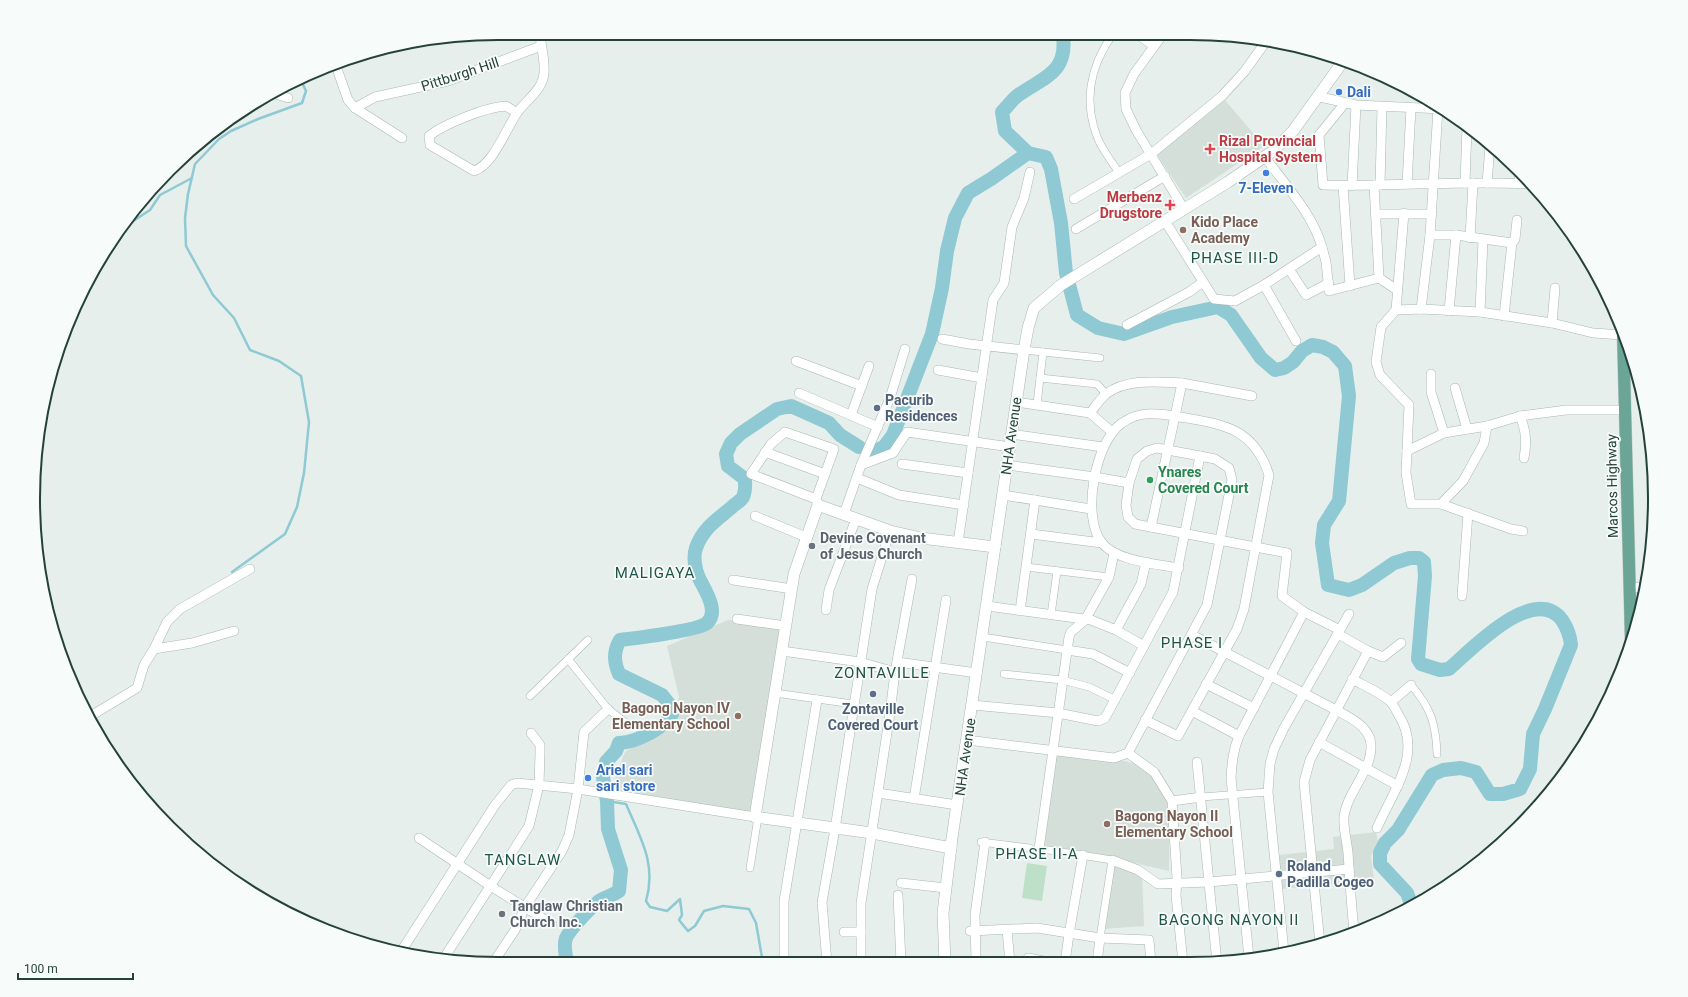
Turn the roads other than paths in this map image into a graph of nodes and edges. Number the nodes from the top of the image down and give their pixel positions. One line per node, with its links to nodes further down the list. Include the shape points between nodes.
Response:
1 (1109, 40): 26 (street, via 1102,52 1089,90 1091,116 1098,140)
2 (1146, 40): 5 (street)
3 (1158, 40): 5 (street)
4 (541, 41): 15 (street, Pittburgh Hill, via 448,81 375,97); 18 (street, via 544,74 536,92)
5 (1154, 46): 23 (street, via 1134,74 1126,93 1126,109)
6 (1263, 46): 23 (street, via 1222,96)
7 (1340, 65): 10 (street, NHA Avenue)
8 (337, 69): 15 (street, via 348,100)
9 (280, 95): 11 (street)
10 (1320, 96): 12 (street); 24 (street, NHA Avenue, via 1293,131)
11 (288, 98)
12 (1345, 103): 13 (street); 36 (street, via 1319,135 1323,185)
13 (1356, 106): 14 (street); 36 (street)
14 (1382, 107): 16 (street); 35 (street)
15 (355, 108): 21 (street)
16 (1411, 108): 17 (street); 31 (street)
17 (1431, 109)
18 (517, 113): 18 (street, via 480,170 474,172 430,145 429,136 439,128 482,112 506,106)
19 (1440, 115): 29 (street)
20 (1467, 134): 30 (street)
21 (402, 138)
22 (1490, 152): 32 (street)
23 (1151, 154): 26 (street); 27 (street)
24 (1265, 158): 38 (street, NHA Avenue); 50 (street, via 1309,215)
25 (1030, 172): 69 (street, via 1024,198 1012,227 1004,283 993,300)
26 (1119, 173): 37 (street)
27 (1165, 176): 38 (street); 44 (street)
28 (1520, 180): 33 (street)
29 (1434, 183): 30 (street); 31 (street); 41 (street)
30 (1469, 183): 32 (street); 47 (street)
31 (1407, 184): 35 (street)
32 (1487, 184): 33 (street)
33 (1520, 184): 34 (street)
34 (1523, 184)
35 (1377, 185): 36 (street); 40 (street)
36 (1348, 186): 56 (street)
37 (1074, 199)
38 (1184, 208): 43 (street, NHA Avenue)
39 (1404, 213): 40 (street); 41 (street); 58 (street)
40 (1375, 214): 52 (street)
41 (1432, 214): 45 (street)
42 (1517, 220): 49 (street, via 1515,239)
43 (1165, 221): 53 (street); 71 (street, NHA Avenue, via 1061,285 1034,308)
44 (1076, 229)
45 (1430, 235): 46 (street); 59 (street)
46 (1456, 235): 47 (street); 61 (street)
47 (1470, 238): 48 (street)
48 (1483, 240): 49 (street); 62 (street)
49 (1512, 243): 63 (street)
50 (1322, 247): 51 (street); 54 (street)
51 (1289, 269): 54 (street, via 1306,295); 55 (street)
52 (1379, 278): 56 (street); 58 (street)
53 (1203, 282): 55 (street, via 1214,300 1235,301); 65 (street)
54 (1329, 283): 56 (street, via 1329,291)
55 (1264, 285): 68 (street)
56 (1350, 286)
57 (1555, 288): 64 (street)
58 (1397, 290): 60 (street)
59 (1421, 309): 60 (street); 61 (street)
60 (1396, 310): 104 (street, via 1382,327 1376,362 1380,375 1409,405)
61 (1449, 311): 62 (street)
62 (1480, 312): 63 (street)
63 (1504, 316): 64 (street)
64 (1552, 323): 66 (street, via 1593,333)
65 (1127, 325)
66 (1617, 333)
67 (942, 339): 69 (street)
68 (1296, 340)
69 (987, 346): 71 (street); 79 (street)
70 (905, 349): 95 (street)
71 (1024, 350): 73 (street); 87 (street, NHA Avenue)
72 (1623, 350): 89 (main road, Marcos Highway)
73 (1043, 352): 74 (street); 80 (street)
74 (1100, 358)
75 (796, 361): 82 (street)
76 (869, 366): 82 (street)
77 (938, 370): 79 (street)
78 (1431, 374): 98 (street, via 1431,392)
79 (982, 378): 100 (street)
80 (1040, 378): 85 (street, via 1097,384); 88 (street)
81 (1182, 383): 85 (street, via 1150,381 1123,386); 86 (street); 92 (street)
82 (862, 386): 91 (street)
83 (1455, 388): 96 (street)
84 (799, 393): 91 (street)
85 (1106, 394): 90 (street)
86 (1252, 396)
87 (1016, 402): 88 (street); 99 (street, NHA Avenue)
88 (1037, 404): 90 (street)
89 (1625, 410): 93 (street, via 1566,410); 147 (main road, Marcos Highway)
90 (1090, 413): 97 (street)
91 (850, 415): 95 (street)
92 (1175, 416): 97 (street, via 1138,414); 103 (street); 136 (street, via 1226,426 1244,436 1260,455 1268,475)
93 (1520, 416): 94 (street); 107 (street, via 1527,444)
94 (1487, 426): 96 (street); 120 (street, via 1484,442 1463,481)
95 (878, 427): 109 (street)
96 (1467, 429): 98 (street)
97 (1112, 432): 102 (street)
98 (1444, 433): 104 (street)
99 (1011, 434): 101 (street, NHA Avenue); 102 (street)
100 (973, 441): 101 (street); 109 (street, via 907,432 893,453); 111 (street)
101 (1010, 447): 110 (street, NHA Avenue)
102 (1103, 447): 113 (street)
103 (1168, 450): 106 (street); 115 (street, via 1157,448 1147,451 1137,459); 126 (street)
104 (1406, 451): 120 (street, via 1406,473 1411,504)
105 (765, 452): 112 (street); 112 (street, via 785,432 833,448 834,452); 118 (street, via 752,474)
106 (1200, 456): 130 (street); 132 (street, via 1215,459 1229,468 1232,480)
107 (1524, 458)
108 (902, 464): 111 (street)
109 (861, 465): 114 (street)
110 (1007, 466): 113 (street); 116 (street, NHA Avenue)
111 (968, 473): 119 (street)
112 (825, 474): 118 (street)
113 (1096, 477): 115 (street); 121 (street)
114 (857, 478): 119 (street, via 899,495); 123 (street)
115 (1129, 483): 126 (street, via 1126,505 1128,517 1135,524)
116 (1003, 495): 117 (street); 135 (street, NHA Avenue)
117 (1035, 500): 121 (street); 129 (street)
118 (817, 502): 123 (street); 131 (street)
119 (964, 504): 133 (street)
120 (1441, 504): 122 (street)
121 (1091, 509): 134 (street, via 1094,527)
122 (1468, 513): 128 (street); 149 (street)
123 (844, 514): 125 (street)
124 (755, 516): 131 (street)
125 (856, 519): 127 (street); 152 (street, via 829,590)
126 (1151, 527): 130 (street)
127 (890, 531): 133 (street); 175 (street, via 872,590)
128 (1523, 531)
129 (1031, 534): 134 (street); 139 (street)
130 (1183, 534): 132 (street); 140 (street)
131 (806, 537): 148 (street)
132 (1220, 541): 136 (street); 164 (street, via 1209,598)
133 (958, 543): 135 (street)
134 (1102, 543): 137 (street)
135 (995, 547): 151 (street, NHA Avenue)
136 (1256, 547): 154 (street, via 1286,553 1281,594); 173 (street, via 1244,609)
137 (1114, 553): 138 (street); 143 (street)
138 (1146, 562): 140 (street); 161 (street, via 1141,584)
139 (1026, 567): 142 (street); 153 (street)
140 (1179, 568): 168 (street, via 1173,592)
141 (250, 569): 169 (street, via 180,609 167,622)
142 (1057, 571): 143 (street); 155 (street)
143 (1109, 578): 159 (street)
144 (912, 579): 176 (street)
145 (733, 580): 148 (street)
146 (1639, 587): 147 (street)
147 (1630, 588): 158 (main road, Marcos Highway)
148 (792, 589): 160 (street)
149 (1462, 596)
150 (946, 600): 177 (street)
151 (987, 606): 153 (street); 165 (street, NHA Avenue)
152 (826, 610)
153 (1020, 611): 155 (street)
154 (1304, 612): 163 (street); 181 (street)
155 (1051, 614): 159 (street)
156 (1349, 614): 163 (street)
157 (737, 619): 160 (street)
158 (1631, 619)
159 (1085, 620): 161 (street); 170 (street, via 1071,632)
160 (786, 626): 171 (street)
161 (1116, 630): 168 (street)
162 (234, 631): 169 (street, via 192,643)
163 (1339, 632): 172 (street); 187 (street)
164 (1192, 635): 173 (street); 200 (street)
165 (982, 637): 170 (street); 179 (street, NHA Avenue)
166 (588, 640): 174 (street)
167 (1401, 643): 172 (street, via 1383,657)
168 (1144, 646): 178 (street)
169 (154, 649): 199 (street, via 144,665 137,688)
170 (1067, 650): 178 (street, via 1093,654); 183 (street)
171 (782, 651): 175 (street); 186 (street)
172 (1368, 651): 182 (street)
173 (1224, 652): 181 (street); 184 (street)
174 (568, 659): 188 (street); 195 (street)
175 (860, 662): 176 (street); 192 (street)
176 (896, 667): 177 (street); 215 (street)
177 (935, 667): 179 (street); 218 (street)
178 (1130, 672): 190 (street)
179 (977, 673): 193 (street, NHA Avenue)
180 (1004, 674): 183 (street)
181 (1270, 676): 187 (street); 194 (street)
182 (1352, 679): 191 (street, via 1378,692); 196 (street)
183 (1062, 680): 190 (street); 198 (street)
184 (1206, 684): 194 (street); 197 (street)
185 (1411, 685): 191 (street); 208 (street, via 1422,698 1432,717)
186 (774, 693): 189 (street); 221 (street)
187 (1303, 694): 196 (street); 214 (street, via 1274,749 1268,777)
188 (530, 696)
189 (817, 700): 192 (street); 224 (street)
190 (1116, 700): 198 (street, via 1101,721)
191 (1391, 702): 212 (street, via 1408,735 1406,766)
192 (853, 704): 226 (street)
193 (972, 705): 198 (street); 204 (street, NHA Avenue)
194 (1254, 708): 203 (street)
195 (608, 709): 201 (street); 213 (street, via 584,732)
196 (1336, 710): 205 (street); 210 (street, via 1365,730 1371,750)
197 (1192, 711): 200 (street, via 1178,736); 203 (street)
198 (1058, 713): 206 (street)
199 (94, 714)
200 (1145, 720): 207 (street)
201 (626, 723)
202 (531, 733): 211 (street, via 540,745)
203 (1239, 736): 216 (street, via 1232,762)
204 (967, 740): 206 (street); 220 (street, NHA Avenue)
205 (1319, 742): 210 (street); 238 (street, via 1310,760 1304,782)
206 (1054, 751): 207 (street, via 1114,758); 232 (street)
207 (1128, 753): 219 (street, via 1154,772)
208 (1437, 754)
209 (1197, 762): 217 (street)
210 (1366, 766): 212 (street); 237 (street, via 1349,798 1344,817)
211 (539, 785): 213 (street); 235 (street, via 522,782 511,785); 244 (street, via 529,826)
212 (1398, 786): 222 (street)
213 (578, 789): 221 (street); 247 (street, via 569,836)
214 (1268, 792): 216 (street); 239 (street)
215 (878, 793): 218 (street); 227 (street)
216 (1233, 794): 217 (street); 240 (street)
217 (1201, 797): 219 (street); 241 (street)
218 (914, 799): 220 (street)
219 (1172, 801): 243 (street)
220 (957, 805): 230 (street, NHA Avenue)
221 (756, 817): 224 (street); 236 (street)
222 (1382, 817): 223 (street); 225 (street)
223 (1390, 822)
224 (797, 823): 226 (street); 263 (street, via 784,901)
225 (1377, 828)
226 (835, 829): 227 (street); 264 (street, via 822,902)
227 (872, 833): 230 (street); 253 (street, via 861,903)
228 (419, 838): 235 (street)
229 (983, 842): 231 (street); 251 (street)
230 (951, 848): 245 (street, NHA Avenue)
231 (1029, 848)
232 (1044, 850): 233 (street)
233 (1083, 855): 234 (street); 254 (street)
234 (1112, 860): 243 (street, via 1138,870 1158,884); 255 (street)
235 (457, 864): 244 (street); 257 (street)
236 (750, 868)
237 (1349, 869): 238 (street); 249 (street)
238 (1313, 872): 239 (street); 256 (street)
239 (1276, 876): 240 (street); 258 (street)
240 (1241, 879): 241 (street); 259 (street)
241 (1208, 882): 243 (street); 261 (street)
242 (901, 883): 245 (street)
243 (1177, 884): 273 (street)
244 (492, 887): 247 (street); 260 (street)
245 (946, 888): 267 (street, NHA Avenue, via 943,913)
246 (898, 895): 266 (street)
247 (525, 907): 248 (street); 262 (street, via 515,930)
248 (552, 924)
249 (1354, 926)
250 (1007, 930): 251 (street); 254 (street, via 1037,928); 269 (street)
251 (972, 931): 268 (street)
252 (844, 932): 253 (street)
253 (861, 932): 265 (street)
254 (1069, 934): 255 (street); 270 (street)
255 (1100, 938): 271 (street); 272 (street, via 1149,940)
256 (1319, 938)
257 (404, 947)
258 (1283, 947)
259 (1248, 953)
260 (447, 954)
261 (1216, 956)
262 (497, 957)
263 (784, 957)
264 (827, 957)
265 (861, 957)
266 (901, 957)
267 (944, 957)
268 (975, 957)
269 (1009, 957)
270 (1067, 957)
271 (1097, 957)
272 (1150, 957)
273 (1182, 957)

